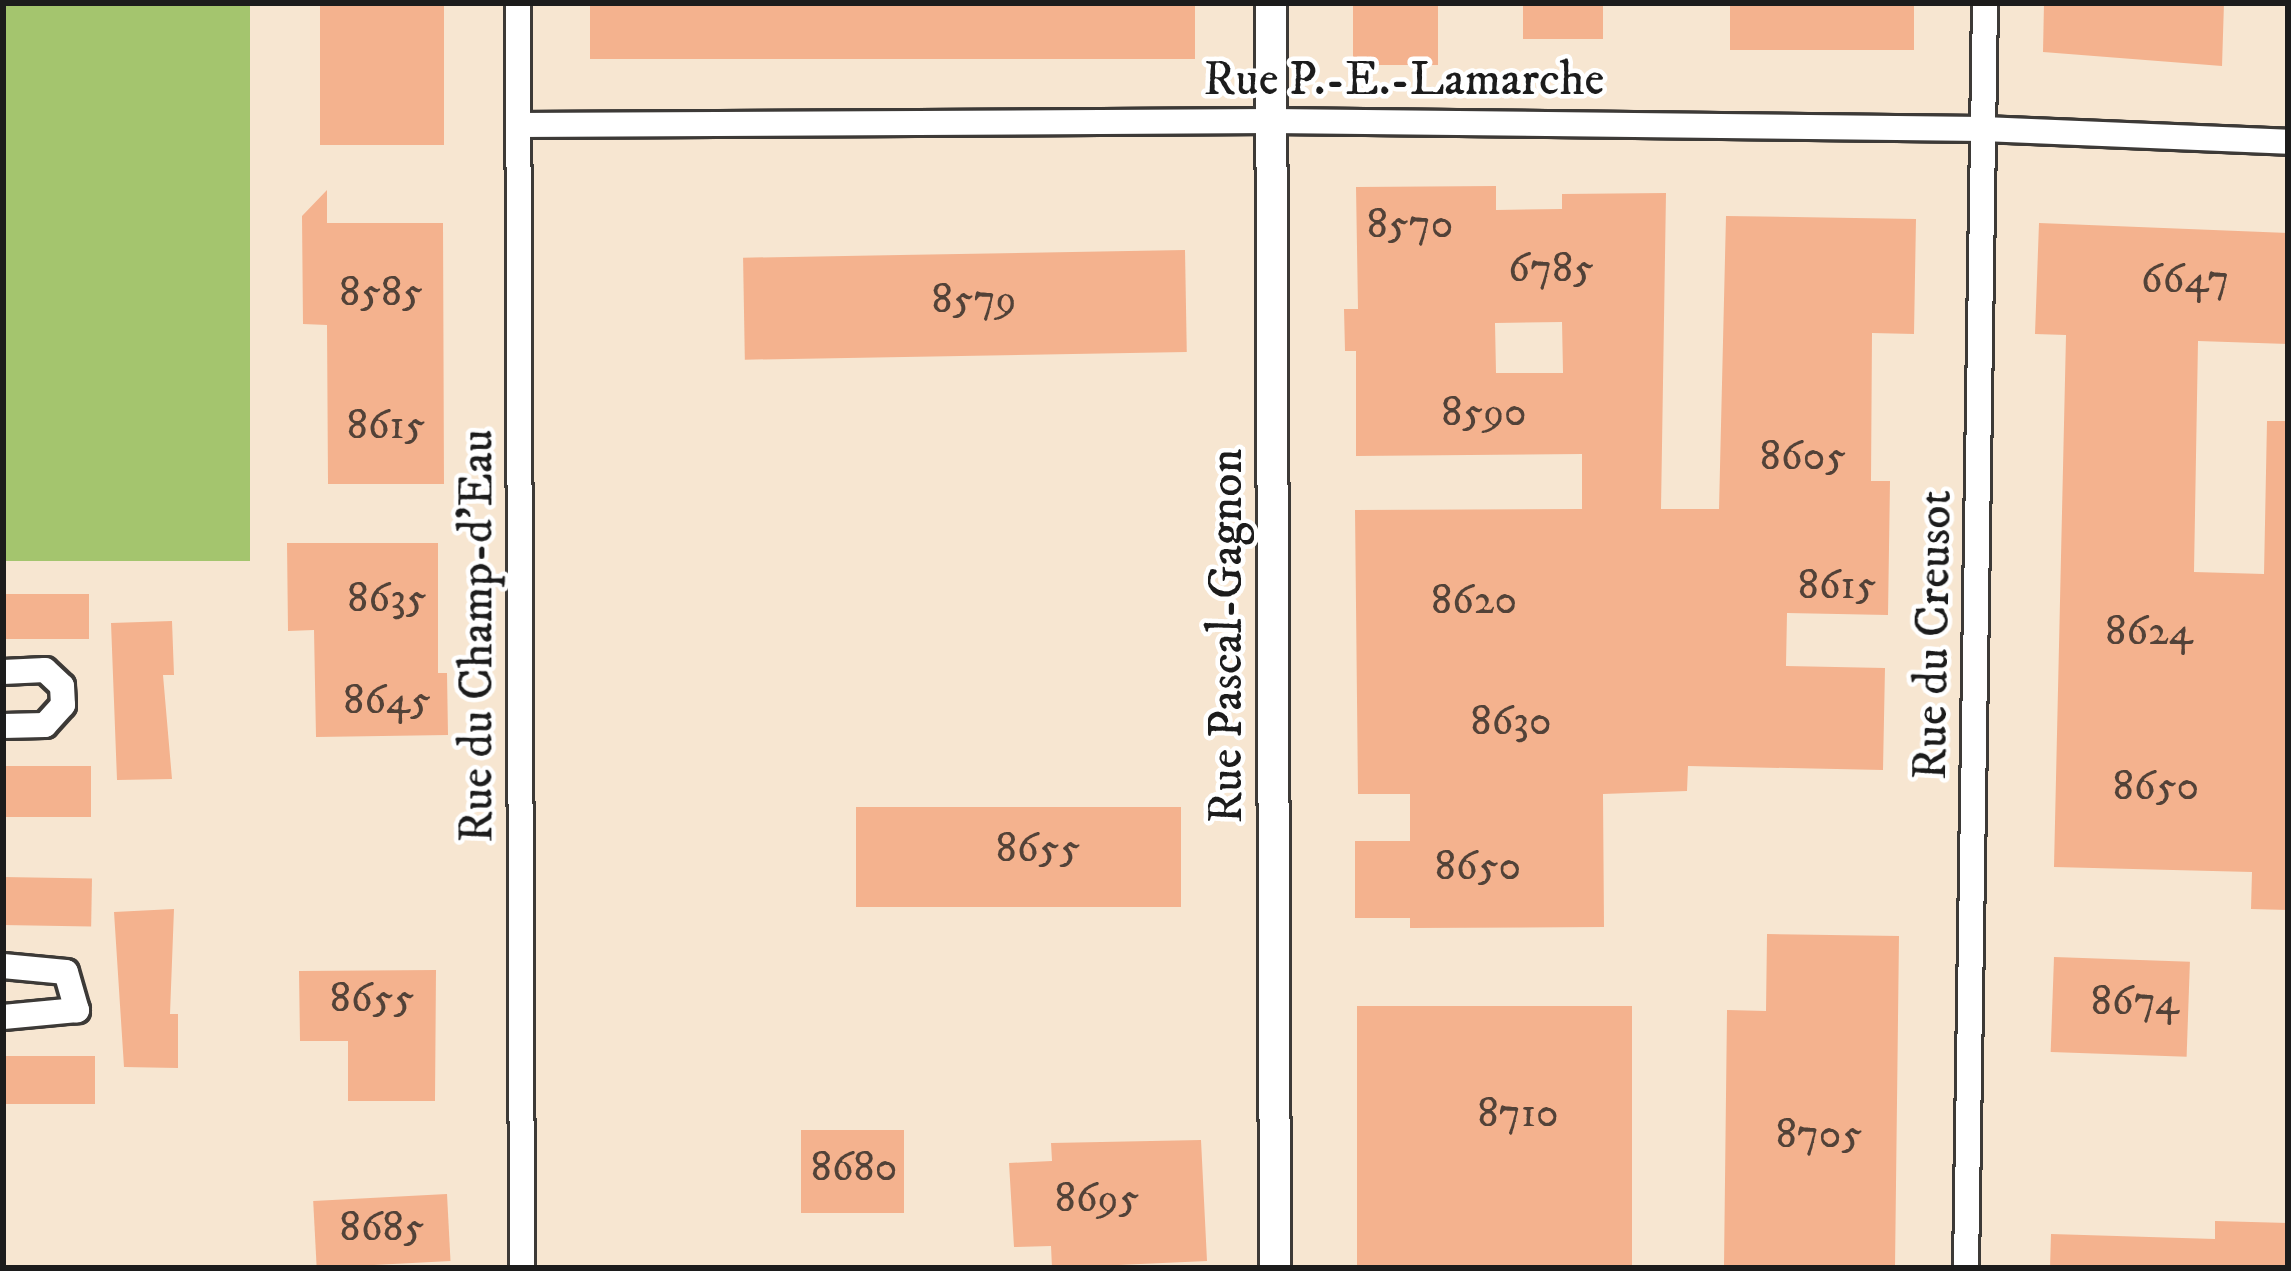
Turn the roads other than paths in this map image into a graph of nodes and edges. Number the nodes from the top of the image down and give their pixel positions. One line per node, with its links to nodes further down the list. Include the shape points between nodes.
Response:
1 (518, 3): 5 (street, Rue du Champ-d'Eau)
2 (1271, 3): 4 (street, Rue Pascal-Gagnon)
3 (1985, 3): 6 (street, Rue du Creusot)
4 (1272, 121): 5 (street, Rue P.-E.-Lamarche); 6 (street, Rue P.-E.-Lamarche); 13 (street, Rue Pascal-Gagnon)
5 (518, 125): 12 (street, Rue du Champ-d'Eau)
6 (1983, 129): 7 (street, Rue P.-E.-Lamarche); 14 (street, Rue du Creusot)
7 (2288, 142)
8 (3, 673): 9 (street, via 45,670 62,686 63,705 45,724)
9 (3, 726)
10 (3, 966): 11 (street, via 66,972 77,1010 68,1017)
11 (3, 1017)
12 (522, 1268)
13 (1275, 1268)
14 (1966, 1268)

